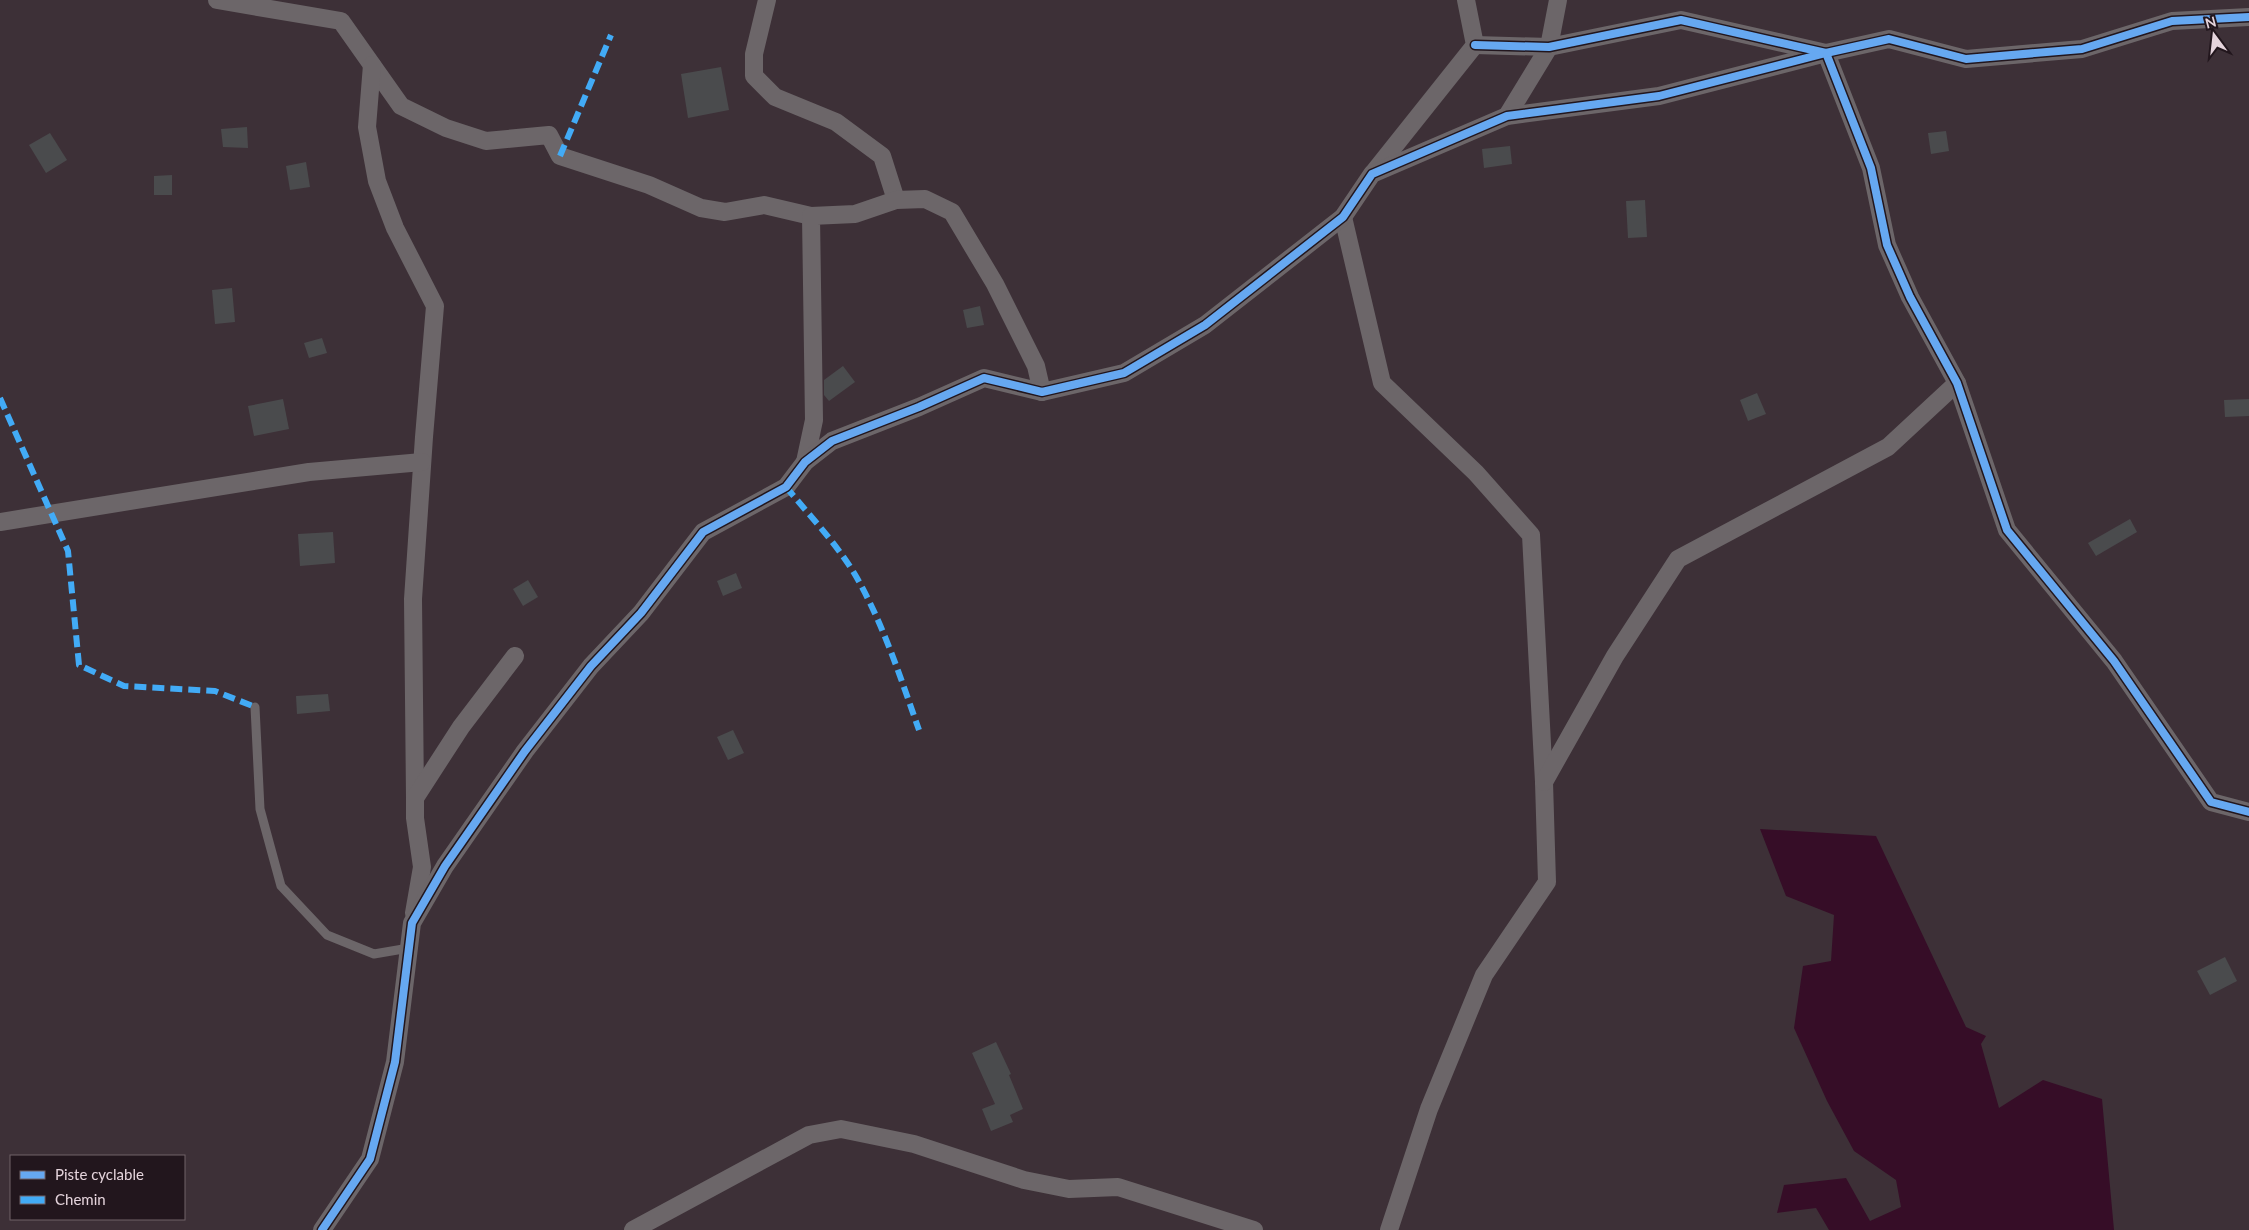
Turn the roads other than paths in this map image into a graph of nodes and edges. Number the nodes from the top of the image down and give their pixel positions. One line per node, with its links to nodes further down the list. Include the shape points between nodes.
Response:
1 (218, 0): 9 (street, via 341,21)
2 (767, 0): 12 (street, via 754,54 754,76 775,97 836,122 882,156)
3 (1466, 0): 6 (street)
4 (1558, 0): 7 (street)
5 (2249, 17): 8 (street, via 2172,21 2073,50 1966,59 1889,39)
6 (1475, 45): 7 (street); 11 (street)
7 (1549, 46): 8 (street, via 1681,20); 10 (street)
8 (1826, 53): 10 (street, via 1659,96); 15 (street, via 1871,168 1887,245 1910,297)
9 (372, 65): 13 (street, via 401,106 446,128 486,141 549,135 560,156 649,185 701,208 725,212 764,205); 17 (street, via 367,127 377,181 395,228 435,306)
10 (1507, 116): 11 (street)
11 (1372, 174): 14 (street)
12 (896, 200): 13 (street, via 856,214); 16 (street, via 925,199 952,212 995,284 1036,366)
13 (811, 216): 18 (street, via 814,420)
14 (1344, 218): 16 (street, via 1205,326 1124,372); 22 (street, via 1382,383 1476,473 1531,535)
15 (1957, 383): 22 (street, via 1888,447 1678,558 1615,656); 24 (street, via 2007,530 2114,661 2211,802)
16 (1042, 392): 18 (street, via 984,378 832,441)
17 (422, 462): 19 (street, via 309,472); 23 (street, via 414,599)
18 (805, 462): 25 (street, via 786,487 703,532 641,613 592,666 525,751 445,866)
19 (0, 522)
20 (515, 656): 23 (street)
21 (254, 707): 26 (lane, via 260,809 281,886 327,935 374,954)
22 (1544, 782): 30 (street, via 1547,882 1484,974 1429,1109)
23 (415, 798): 25 (street, via 422,867)
24 (2249, 812)
25 (412, 923): 26 (street)
26 (409, 948): 27 (street, via 395,1062 370,1160)
27 (322, 1230)
28 (633, 1230): 29 (street, via 809,1135 841,1129 914,1144 1024,1180 1069,1189 1118,1187)
29 (1254, 1230)
30 (1389, 1230)

